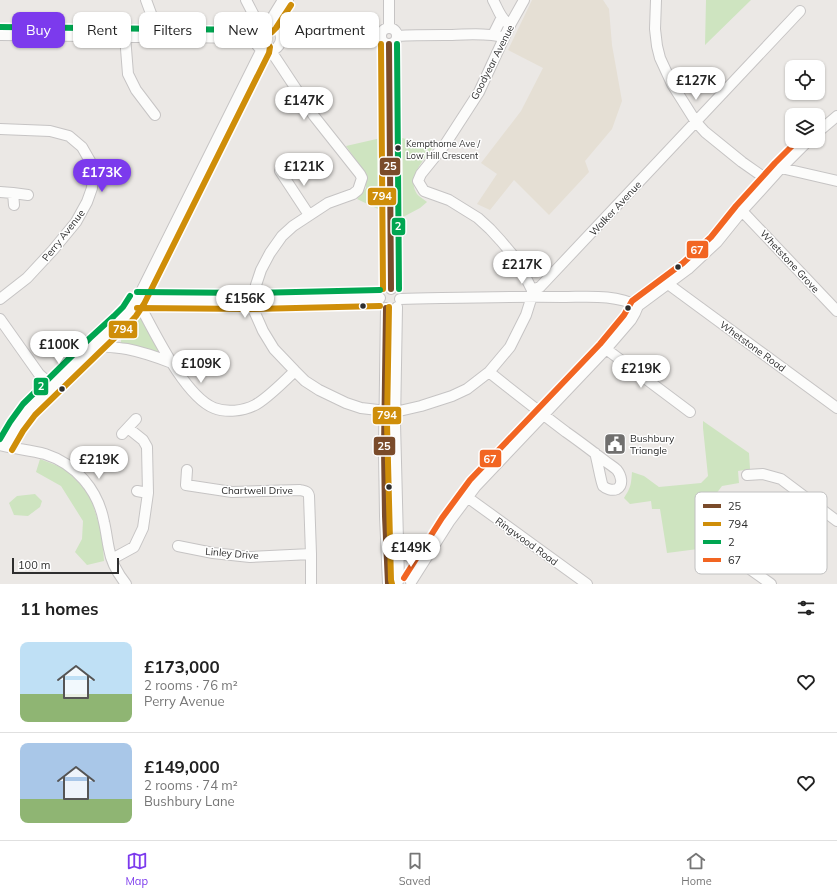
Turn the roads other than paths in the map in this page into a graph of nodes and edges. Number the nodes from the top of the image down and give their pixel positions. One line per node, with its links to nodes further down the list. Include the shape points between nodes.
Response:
1 (146, 0): 10 (street)
2 (246, 0): 11 (street)
3 (284, 0): 15 (street)
4 (288, 0): 15 (street)
5 (389, 0): 14 (street)
6 (493, 0): 12 (street)
7 (524, 0): 13 (street, Goodyear Avenue)
8 (656, 0): 28 (street, via 655,29 660,58 672,84)
9 (800, 11): 28 (street, Walker Avenue)
10 (150, 12)
11 (256, 12)
12 (502, 17): 13 (street); 17 (street)
13 (510, 25): 21 (street, Goodyear Avenue)
14 (389, 27): 19 (street, via 395,30); 20 (street, via 383,30)
15 (272, 31): 20 (street); 25 (street, via 279,45)
16 (0, 35): 18 (street)
17 (493, 35): 19 (street); 21 (street)
18 (73, 36)
19 (397, 36): 22 (street, via 397,39)
20 (381, 37): 22 (street, via 383,42)
21 (504, 38): 44 (street, Goodyear Avenue, via 478,92 418,182 424,191 448,200 478,218 490,229 517,260)
22 (389, 44): 43 (street)
23 (126, 48): 26 (street, via 128,74 136,90)
24 (263, 48): 25 (street)
25 (267, 50): 41 (street, via 362,178 358,190 353,194 328,203); 47 (street, via 223,129)
26 (155, 115)
27 (837, 116): 29 (street)
28 (696, 122): 34 (street, via 711,137); 44 (street, Walker Avenue)
29 (825, 126)
30 (0, 129): 46 (street, Perry Avenue, via 50,131 69,136 82,147 93,171 92,188 76,222 27,278)
31 (801, 148): 32 (street)
32 (781, 168): 34 (street); 35 (street)
33 (280, 171): 41 (street)
34 (769, 181): 40 (street)
35 (837, 181)
36 (0, 192): 37 (street)
37 (13, 193): 38 (street); 39 (street)
38 (28, 195)
39 (14, 205)
40 (742, 210): 42 (street, via 717,242); 51 (street, Whetstone Grove)
41 (309, 215): 48 (street, via 282,236 270,253 261,270)
42 (668, 284): 50 (street); 59 (street, Whetstone Road)
43 (391, 289): 45 (street, via 384,291); 49 (street, via 397,292)
44 (532, 293): 49 (street); 50 (street, via 600,297 629,301); 57 (street, via 526,314 510,347)
45 (380, 298): 48 (street); 49 (street, via 382,305)
46 (0, 299)
47 (137, 300): 48 (street); 53 (street, via 120,322); 55 (street)
48 (252, 301): 56 (street, via 263,331 274,349)
49 (394, 305): 60 (street); 61 (street)
50 (638, 306): 54 (street, via 631,320)
51 (837, 310)
52 (0, 319): 58 (street, via 39,374)
53 (96, 344): 55 (street, via 146,353); 58 (street)
54 (606, 349): 62 (street); 63 (street)
55 (172, 363): 56 (street, via 195,394 213,408 224,411 244,409 256,404)
56 (295, 371): 60 (street, via 319,390 346,403)
57 (489, 372): 61 (street, via 467,389 452,396); 63 (street)
58 (53, 386): 65 (street, via 29,410)
59 (837, 408)
60 (384, 411): 61 (street); 81 (street, via 385,516)
61 (395, 412): 76 (street)
62 (690, 412)
63 (543, 415): 66 (street); 72 (street)
64 (136, 418): 71 (street, via 125,431 143,440 147,447)
65 (3, 446): 79 (street, via 58,459 83,478 100,505)
66 (595, 453)
67 (187, 470): 77 (street, Chartwell Drive, via 186,485 232,492 306,491 309,496)
68 (747, 475): 70 (street, via 757,469 763,474 781,479)
69 (137, 491): 71 (street)
70 (798, 492)
71 (148, 493): 79 (street, via 143,528 134,547)
72 (467, 497): 78 (street); 85 (street, Ringwood Road)
73 (827, 514): 74 (street)
74 (837, 521)
75 (178, 546): 77 (street, Linley Drive, via 250,557)
76 (398, 550): 78 (street, via 414,558); 81 (street)
77 (311, 554): 84 (street, Chartwell Drive)
78 (428, 554): 82 (street)
79 (112, 559): 83 (street)
80 (757, 574): 86 (street)
81 (392, 583): 82 (street)
82 (412, 583)
83 (126, 584)
84 (311, 584)
85 (587, 584)
86 (771, 584)

